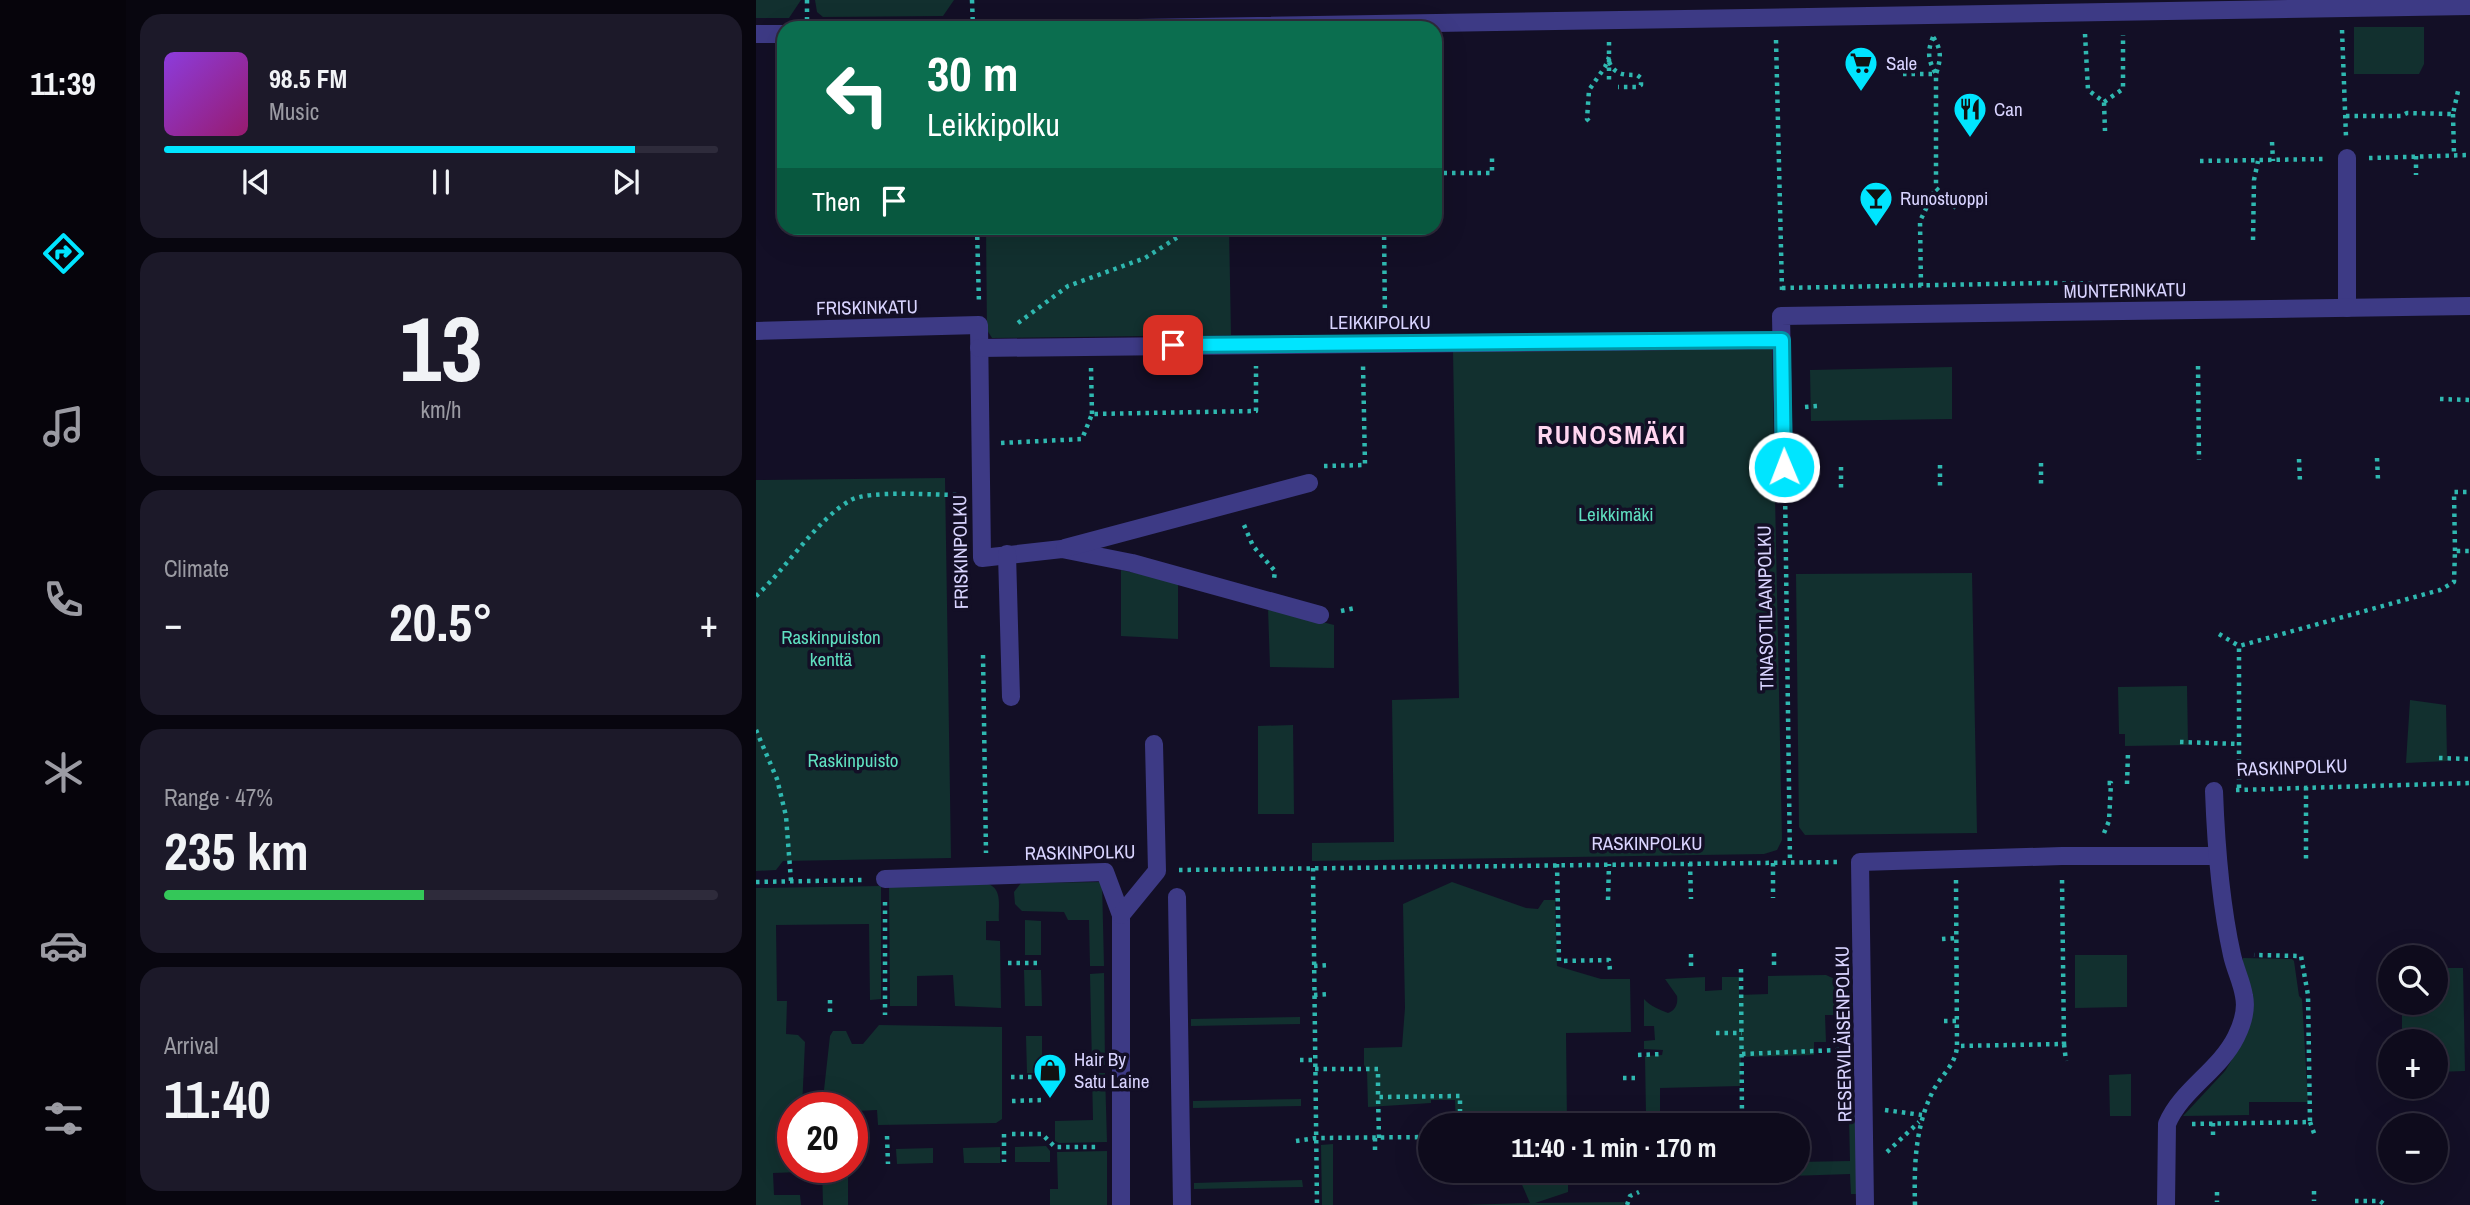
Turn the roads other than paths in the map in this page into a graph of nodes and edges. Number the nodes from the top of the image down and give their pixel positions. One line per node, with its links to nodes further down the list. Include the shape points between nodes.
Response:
1 (2470, 6): 2 (street)
2 (1442, 23)
3 (777, 33): 4 (street)
4 (756, 34)
5 (2347, 159): 7 (street)
6 (2470, 306): 7 (street, MUNTERINKATU)
7 (2347, 308): 10 (street, MUNTERINKATU, via 1782,316)
8 (979, 325): 9 (street, FRISKINKATU); 11 (street, FRISKINPOLKU)
9 (756, 331)
10 (1782, 340): 11 (street, LEIKKIPOLKU); 12 (street)
11 (979, 348): 15 (street, FRISKINPOLKU, via 982,558)
12 (1784, 467)
13 (1309, 483): 14 (street)
14 (1062, 548): 15 (street); 16 (street)
15 (1007, 554): 17 (street)
16 (1320, 615)
17 (1011, 696)
18 (1154, 744): 23 (street, via 1157,871)
19 (2214, 791): 20 (street, RASKINPOLKU)
20 (2217, 856): 26 (street, RESERVILÄISENPOLKU, via 1860,862); 27 (street, RASKINPOLKU, via 2245,1010 2215,1068 2166,1124)
21 (885, 879): 23 (street, RASKINPOLKU, via 1105,872)
22 (1177, 897): 25 (street)
23 (1121, 915): 24 (street)
24 (1121, 1205)
25 (1182, 1205)
26 (1866, 1205)
27 (2166, 1205)

